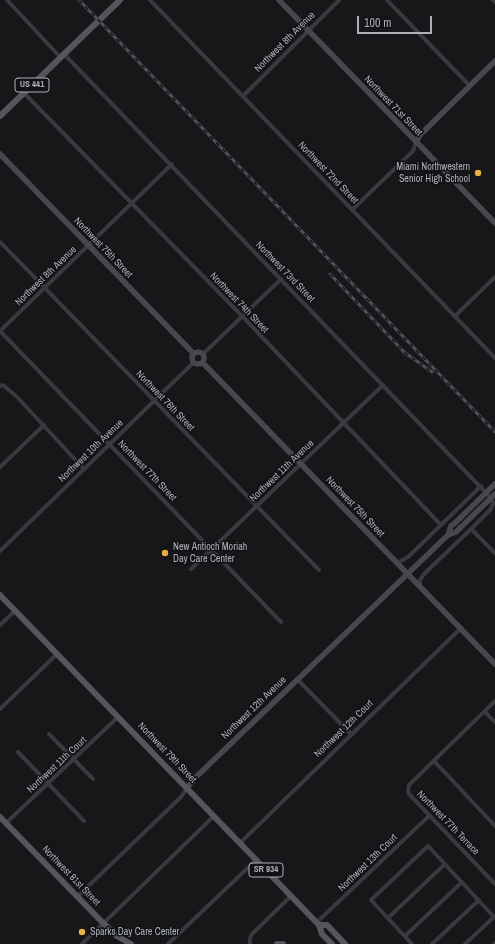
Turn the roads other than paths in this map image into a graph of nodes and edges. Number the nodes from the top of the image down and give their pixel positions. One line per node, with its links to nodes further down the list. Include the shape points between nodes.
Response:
1 (7, 0): 8 (street, Northwest 73rd Street)
2 (120, 0): 8 (main road, US 441)
3 (150, 0): 12 (street, Northwest 72nd Street)
4 (279, 0): 7 (street, Northwest 71st Street)
5 (339, 0): 7 (street, Northwest 8th Avenue)
6 (387, 0): 10 (street)
7 (308, 30): 12 (street, Northwest 8th Avenue); 14 (street, Northwest 71st Street)
8 (62, 55): 11 (main road, US 441); 16 (street, Northwest 73rd Street)
9 (495, 61): 10 (street)
10 (470, 86): 14 (street)
11 (24, 93): 13 (main road, US 441); 17 (street, Northwest 74th Street)
12 (243, 96): 18 (street, Northwest 72nd Street)
13 (0, 116)
14 (416, 142): 18 (street, via 412,151); 19 (street, Northwest 71st Street)
15 (0, 154): 21 (street, Northwest 75th Street)
16 (172, 164): 17 (street, Northwest 8th Avenue); 23 (street, Northwest 73rd Street)
17 (131, 204): 21 (street, Northwest 8th Avenue); 25 (street, Northwest 74th Street)
18 (352, 210): 26 (street, Northwest 72nd Street)
19 (495, 223)
20 (0, 242): 24 (street, Northwest 76th Street)
21 (89, 245): 24 (street, Northwest 8th Avenue); 28 (street, Northwest 75th Street)
22 (495, 277): 26 (street)
23 (281, 279): 25 (street); 33 (street, Northwest 73rd Street)
24 (44, 288): 27 (street, Northwest 8th Avenue); 35 (street, Northwest 76th Street)
25 (242, 316): 29 (street); 36 (street, Northwest 74th Street)
26 (455, 316): 30 (street, Northwest 72nd Street)
27 (0, 331): 38 (street, Northwest 77th Street)
28 (194, 354): 29 (street); 31 (street)
29 (202, 354): 32 (street)
30 (495, 358)
31 (194, 362): 32 (street); 35 (street, Northwest 10th Avenue)
32 (203, 363): 39 (street, Northwest 75th Street)
33 (383, 385): 36 (street, Northwest 11th Avenue); 43 (street, Northwest 73rd Street)
34 (2, 386): 37 (street)
35 (154, 401): 38 (street, Northwest 10th Avenue); 45 (street, Northwest 76th Street)
36 (343, 423): 39 (street, Northwest 11th Avenue); 46 (street, Northwest 74th Street)
37 (44, 425): 40 (street); 41 (street)
38 (110, 445): 41 (street, Northwest 10th Avenue); 49 (street, Northwest 77th Street)
39 (300, 464): 45 (street, Northwest 11th Avenue); 52 (street, Northwest 75th Street)
40 (0, 467)
41 (84, 469): 50 (street, Northwest 10th Avenue)
42 (495, 484): 48 (street, Northwest 12th Avenue, bridge, via 451,526)
43 (481, 486): 46 (street); 47 (street, Northwest 73rd Street, via 493,503)
44 (495, 494): 48 (street, Northwest 12th Avenue, bridge, via 456,532)
45 (256, 507): 49 (street, Northwest 11th Avenue); 54 (street, Northwest 76th Street)
46 (441, 525): 52 (street, via 408,557)
47 (471, 529): 51 (street); 56 (street, via 424,574)
48 (448, 535): 55 (street, Northwest 12th Avenue)
49 (212, 550): 53 (street, Northwest 11th Avenue); 59 (street, Northwest 77th Street)
50 (0, 551)
51 (495, 553)
52 (397, 563): 55 (street, Northwest 75th Street)
53 (191, 569)
54 (319, 570)
55 (407, 574): 56 (street, Northwest 75th Street); 64 (street, Northwest 12th Avenue)
56 (420, 586): 61 (street, Northwest 75th Street)
57 (0, 595): 58 (main road, Northwest 79th Street / SR 934)
58 (15, 611): 60 (street); 62 (main road, Northwest 79th Street / SR 934)
59 (281, 622)
60 (0, 625)
61 (461, 628): 63 (street, Northwest 75th Street); 71 (street, Northwest 12th Court)
62 (57, 654): 66 (street); 68 (main road, Northwest 79th Street / SR 934)
63 (495, 664)
64 (297, 679): 71 (street); 77 (street, Northwest 12th Avenue)
65 (495, 702): 67 (street)
66 (0, 709)
67 (485, 712): 69 (street); 74 (street)
68 (118, 717): 73 (street, Northwest 11th Court); 77 (main road, Northwest 79th Street / SR 934)
69 (495, 722)
70 (49, 734): 73 (street)
71 (351, 734): 84 (street, Northwest 12th Court)
72 (18, 752): 76 (street)
73 (74, 760): 75 (street); 76 (street, Northwest 11th Court)
74 (434, 762): 79 (street, Northwest 77th Terrace, via 408,790); 83 (street)
75 (93, 779)
76 (48, 784): 81 (street); 82 (street, Northwest 11th Court)
77 (187, 788): 78 (main road, Northwest 79th Street / SR 934); 90 (street, Northwest 12th Avenue, via 181,797)
78 (214, 816): 84 (main road, Northwest 79th Street / SR 934); 94 (street)
79 (430, 816): 88 (street, Northwest 77th Terrace); 95 (street, Northwest 13th Court)
80 (0, 817): 82 (main road, Northwest 81st Street)
81 (84, 821)
82 (6, 823): 90 (main road, Northwest 81st Street)
83 (495, 826)
84 (240, 843): 85 (main road, Northwest 79th Street / SR 934)
85 (256, 860): 89 (main road, Northwest 79th Street / SR 934); 99 (street)
86 (445, 864): 87 (street); 93 (street); 93 (street, via 428,846 394,878 371,900)
87 (462, 882): 91 (street); 96 (street)
88 (495, 884)
89 (291, 896): 95 (main road, Northwest 79th Street / SR 934); 100 (street, via 252,934)
90 (77, 897): 94 (main road, Northwest 81st Street)
91 (479, 900): 92 (street); 106 (street)
92 (495, 917): 107 (street)
93 (388, 918): 96 (street)
94 (103, 923): 97 (street); 98 (main road, Northwest 81st Street)
95 (318, 923): 103 (main road, Northwest 79th Street, via 322,934); 104 (main road, Northwest 79th Street / SR 934, via 327,925)
96 (405, 936): 105 (street)
97 (82, 944)
98 (130, 944)
99 (168, 944)
100 (250, 944)
101 (277, 944): 102 (main road)
102 (283, 944)
103 (332, 944)
104 (345, 944)
105 (412, 944)
106 (432, 944)
107 (465, 944)

